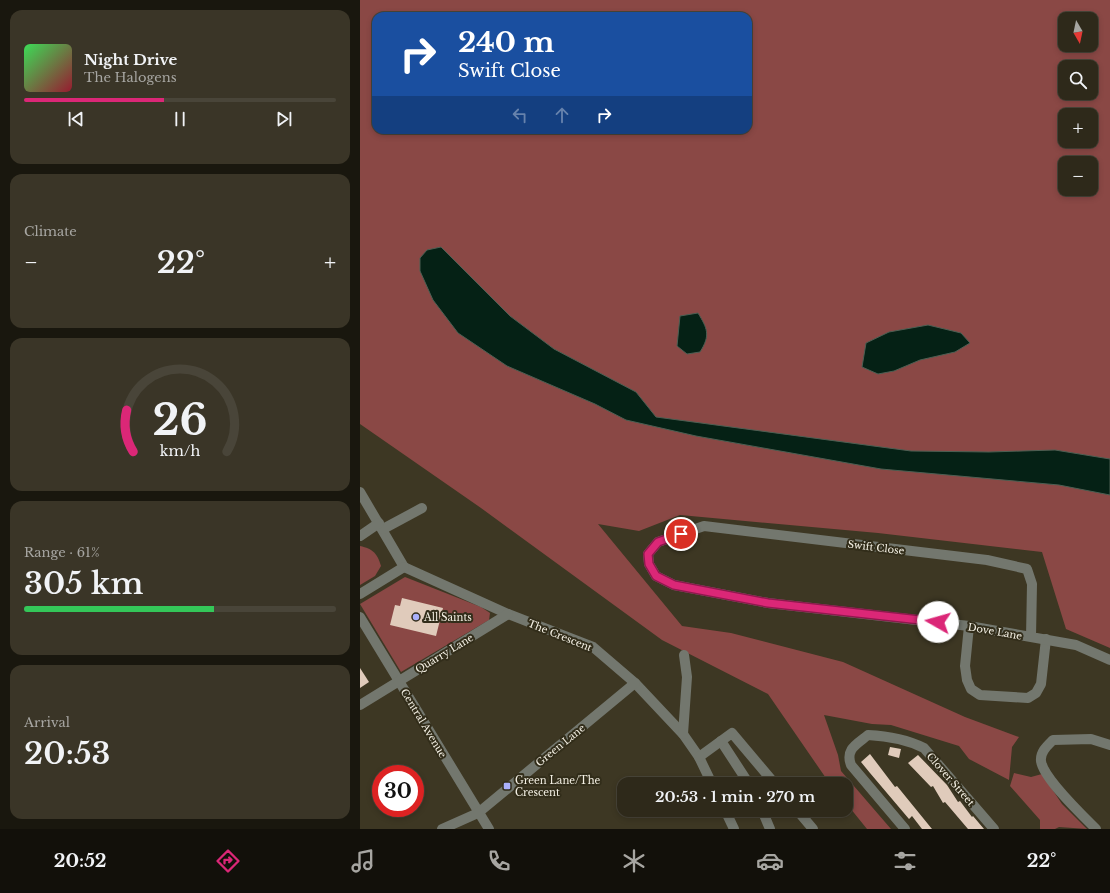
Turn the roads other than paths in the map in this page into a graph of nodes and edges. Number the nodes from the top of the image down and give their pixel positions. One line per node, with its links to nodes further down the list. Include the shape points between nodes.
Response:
1 (360, 492): 3 (street)
2 (422, 508): 3 (street)
3 (381, 526): 4 (street); 6 (street)
4 (360, 536)
5 (658, 542): 10 (street, Dove Lane, via 648,554 649,564 656,576 674,585 768,603); 11 (street, Swift Close, via 704,526 987,560 1027,569 1032,584)
6 (404, 567): 7 (street); 8 (street, The Crescent)
7 (360, 594)
8 (508, 614): 15 (street, Quarry Lane); 16 (street, The Crescent, via 593,647)
9 (360, 617): 15 (street, Central Avenue)
10 (969, 626): 11 (street, Dove Lane); 12 (street, via 965,666 967,680 971,689 980,695 1028,698 1036,693 1040,684)
11 (1032, 637): 12 (street, Dove Lane)
12 (1046, 639): 14 (street, Dove Lane, via 1076,645)
13 (684, 655): 18 (street, via 687,677)
14 (1110, 660)
15 (398, 680): 17 (street, Quarry Lane); 25 (street, Central Avenue)
16 (635, 683): 18 (street, The Crescent); 25 (street, Green Lane)
17 (360, 705)
18 (684, 734): 21 (street, The Crescent)
19 (721, 741): 21 (street); 23 (street); 24 (street, via 732,733)
20 (1110, 745): 36 (street, via 1091,739 1052,740 1044,749 1041,760 1042,768 1057,788)
21 (699, 757): 22 (street, The Crescent)
22 (709, 777)
23 (744, 777)
24 (769, 777)
25 (478, 813): 29 (street, Green Lane); 30 (street, Central Avenue)
26 (728, 817): 31 (street)
27 (765, 817): 32 (street)
28 (803, 817): 33 (street)
29 (442, 829)
30 (489, 829)
31 (734, 829)
32 (770, 829)
33 (813, 829)
34 (905, 829): 35 (street, Clover Street, via 851,765 848,758 851,748 868,735 889,736 924,748)
35 (994, 829)
36 (1096, 829)

